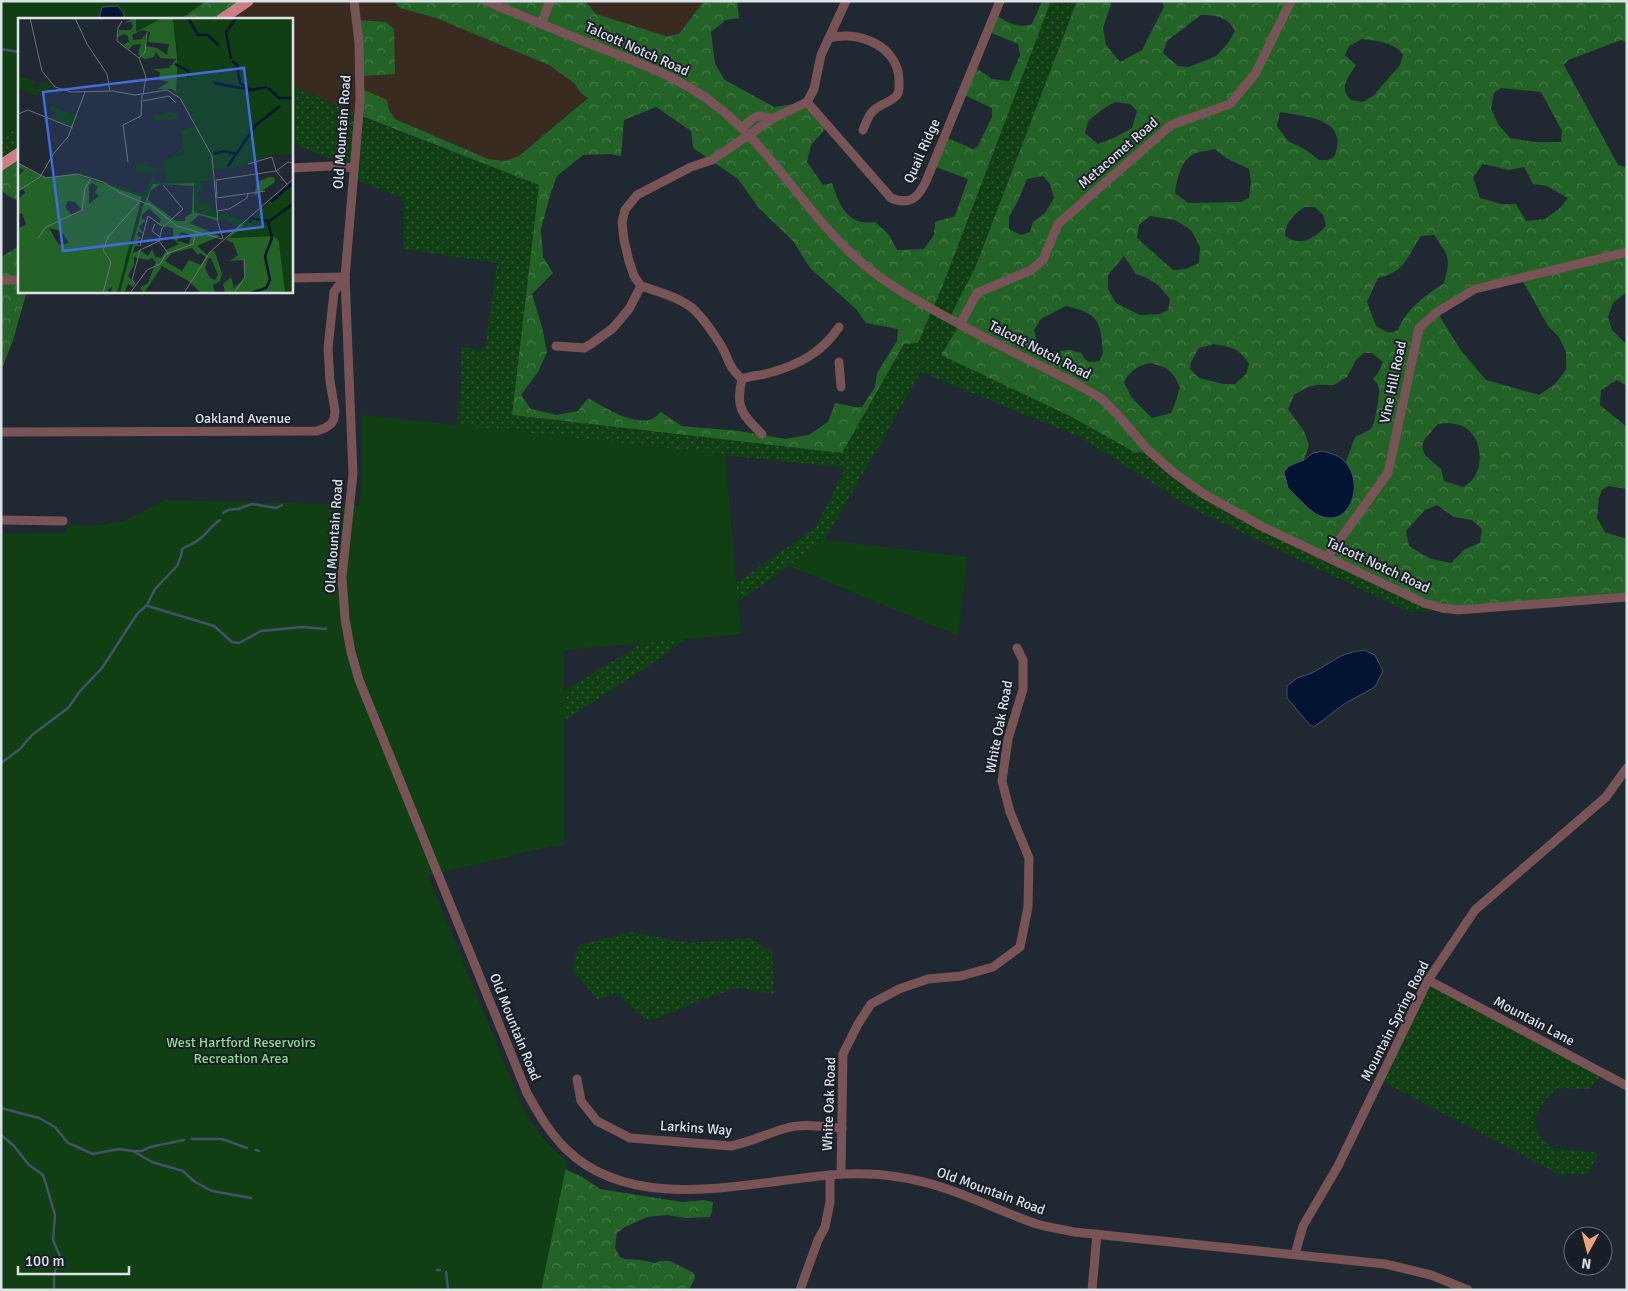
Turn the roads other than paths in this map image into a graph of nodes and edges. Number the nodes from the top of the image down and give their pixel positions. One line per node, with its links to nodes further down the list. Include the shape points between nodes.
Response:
1 (248, 1): 8 (main road)
2 (354, 1): 19 (street, Old Mountain Road, via 360,76)
3 (486, 1): 10 (street, Talcott Notch Road)
4 (550, 1): 10 (street)
5 (846, 1): 9 (street)
6 (1000, 1): 13 (street, Quail Ridge, via 922,191 908,202 891,198)
7 (1291, 1): 26 (street, Metacomet Road, via 1255,74 1230,104 1170,125 1058,224 1043,260 1031,270 977,293)
8 (223, 18)
9 (835, 22): 11 (street); 12 (street)
10 (541, 24): 15 (street, Talcott Notch Road, via 667,75 710,101)
11 (848, 35): 12 (street); 14 (street, via 883,48 899,74 896,97 875,108)
12 (829, 38): 13 (street)
13 (807, 102): 15 (street)
14 (863, 130)
15 (746, 131): 25 (street, via 712,160 637,195 625,210 622,222 624,240 634,276); 26 (street, Talcott Notch Road, via 855,257 900,291)
16 (18, 154): 17 (main road)
17 (1, 164)
18 (292, 168): 19 (street)
19 (354, 168): 21 (street, Old Mountain Road)
20 (1627, 252): 36 (street, Vine Hill Road, via 1475,289 1437,312 1419,328 1388,473)
21 (345, 277): 22 (street); 32 (street, Oakland Avenue, via 334,292 328,348 335,411 334,419 325,428 317,431); 45 (street, Old Mountain Road, via 353,474 342,576 351,652 359,680 527,1093 539,1115 578,1159 606,1176 638,1186 690,1189)
22 (292, 278)
23 (1, 280): 24 (street)
24 (18, 280)
25 (641, 286): 28 (street, via 629,309 613,328 592,344 584,348); 30 (street, via 667,295 695,311 722,348 732,370)
26 (960, 324): 36 (street, Talcott Notch Road, via 1102,400 1148,450 1202,493 1254,522)
27 (839, 327): 30 (street, via 826,344 803,361)
28 (556, 346)
29 (839, 362): 31 (street)
30 (742, 379): 33 (street, via 740,409)
31 (841, 387)
32 (1, 432)
33 (762, 434)
34 (1, 520): 35 (street)
35 (63, 521)
36 (1328, 556): 37 (street, Talcott Notch Road, via 1424,603 1442,608 1458,610)
37 (1627, 597)
38 (1017, 648): 43 (street, White Oak Road, via 1023,660 1023,689 1008,739 1002,781 1010,812 1029,858 1028,907 1020,947 993,967 961,976 928,979 870,1004 843,1054)
39 (1627, 768): 40 (street, Mountain Spring Road, via 1606,797 1475,910)
40 (1428, 980): 42 (street, Mountain Lane); 47 (street, Mountain Spring Road, via 1338,1166 1303,1226)
41 (577, 1079): 43 (street, Larkins Way, via 581,1101 597,1121 630,1138 731,1146 788,1127)
42 (1627, 1086)
43 (842, 1128): 44 (street, White Oak Road)
44 (841, 1174): 45 (street, Old Mountain Road); 46 (street, Old Mountain Road, via 877,1174 918,1180 962,1193 1038,1224)
45 (830, 1175): 48 (street, via 830,1202 825,1226)
46 (1097, 1234): 47 (street, Old Mountain Road); 49 (street)
47 (1295, 1254): 50 (street, Old Mountain Road, via 1410,1269)
48 (800, 1290)
49 (1092, 1290)
50 (1468, 1290)

